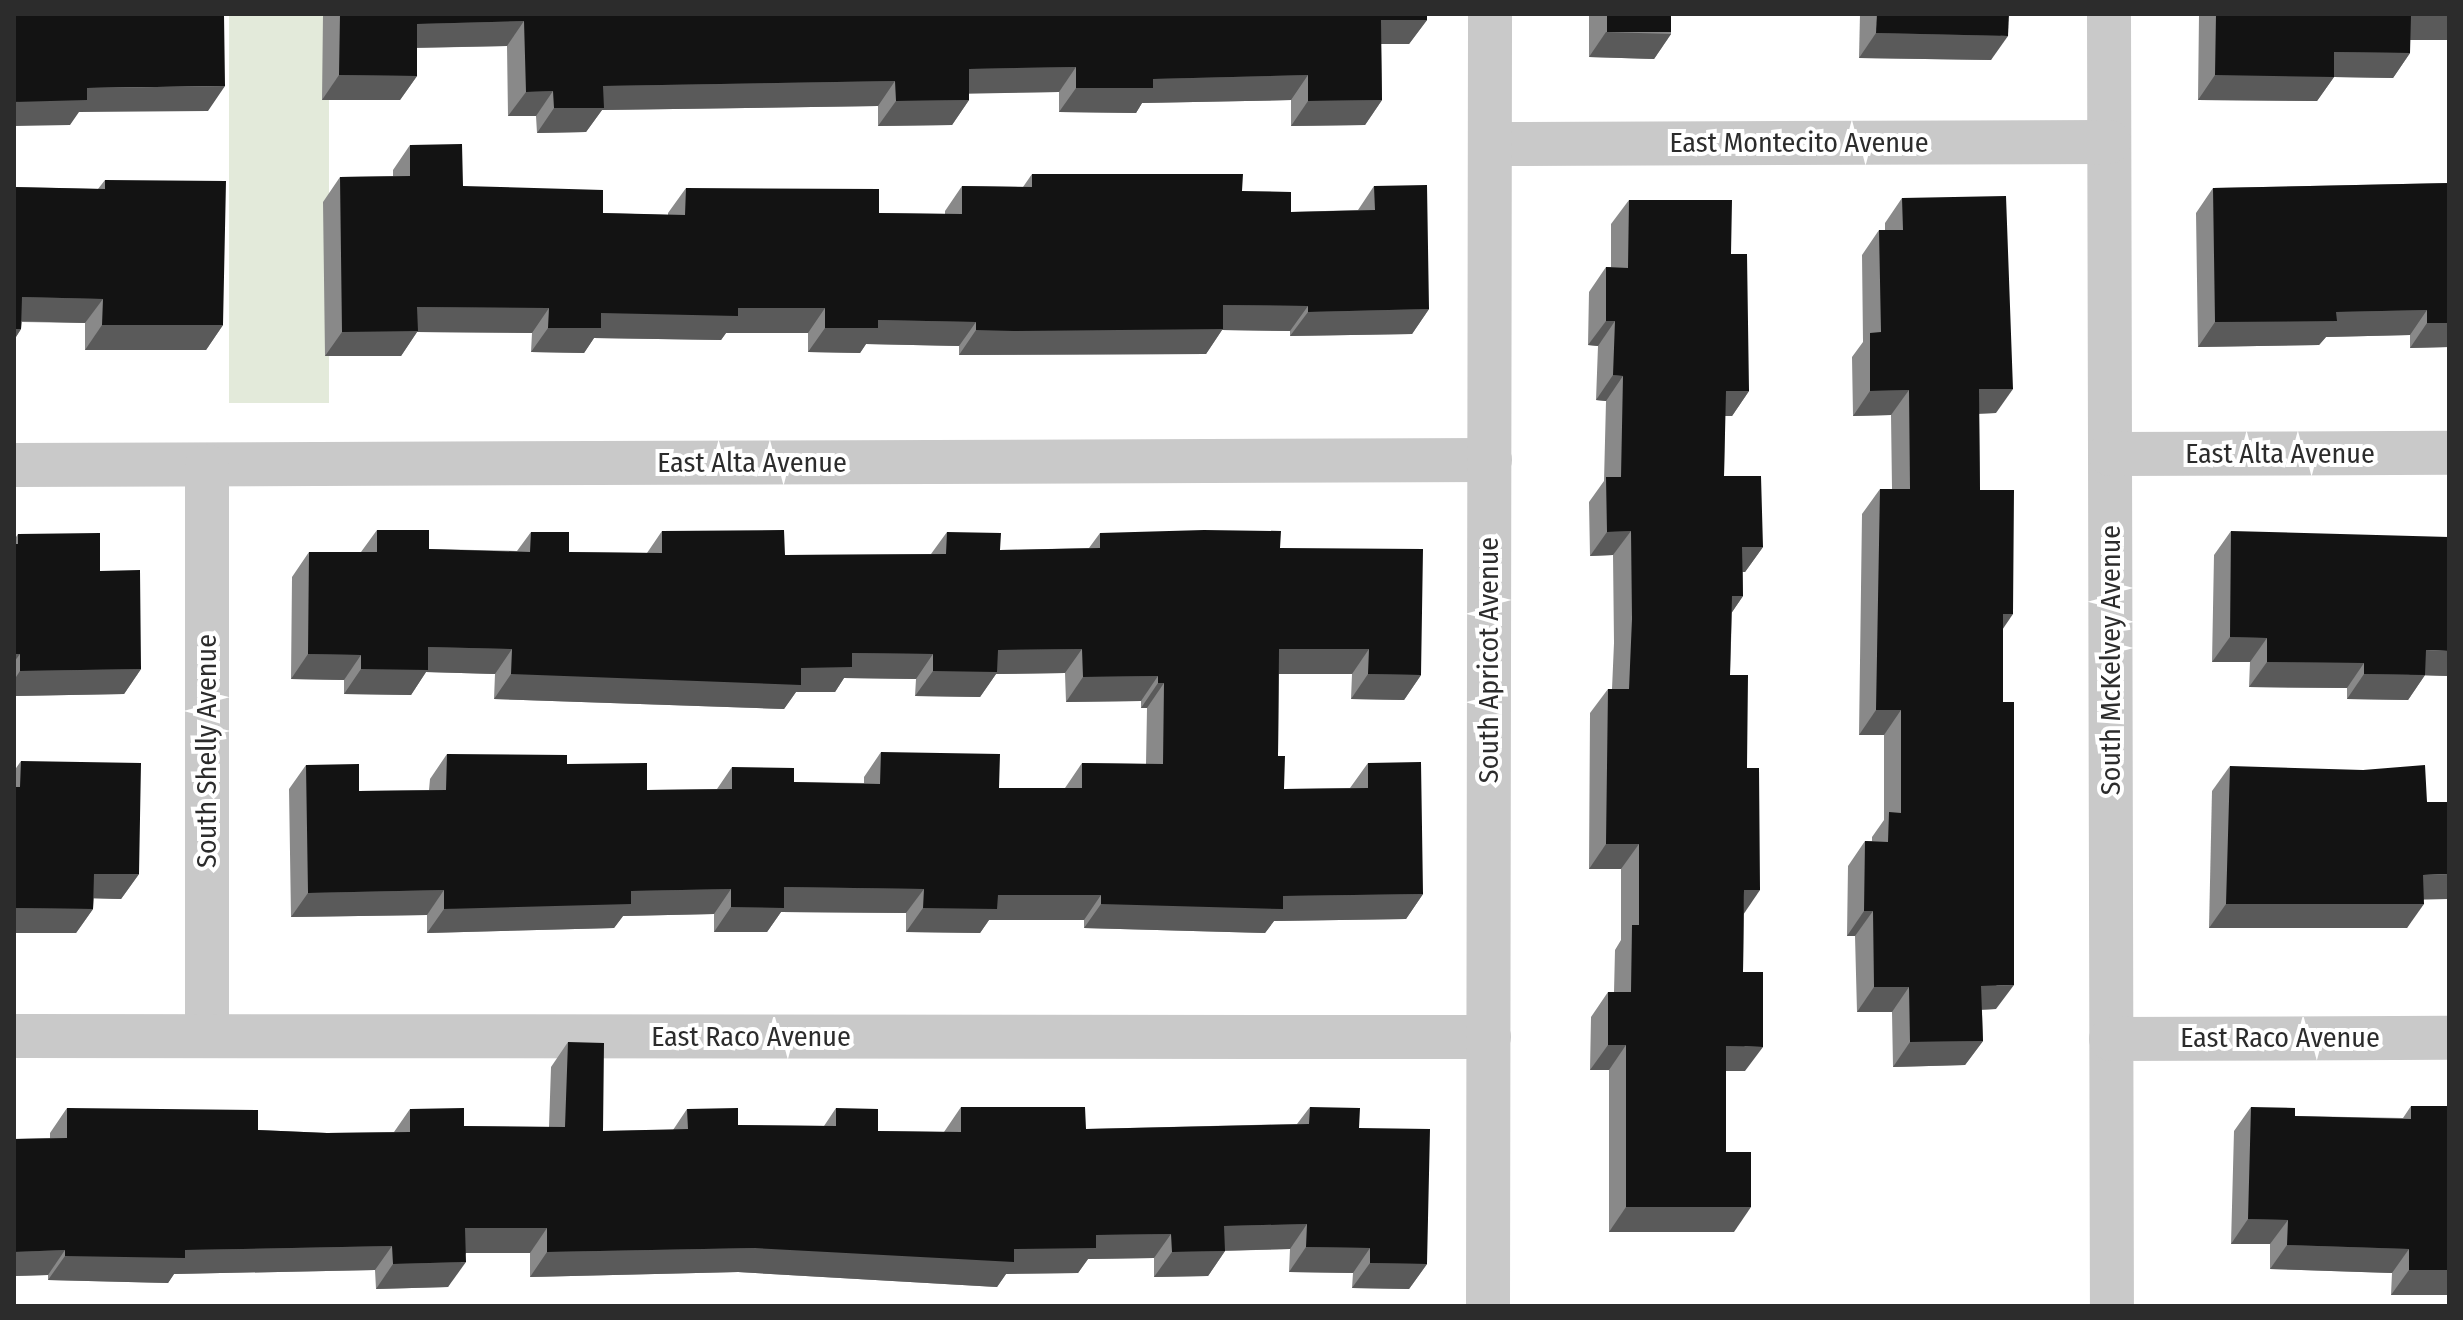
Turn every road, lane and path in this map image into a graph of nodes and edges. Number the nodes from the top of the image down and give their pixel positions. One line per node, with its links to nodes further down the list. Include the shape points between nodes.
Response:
1 (1490, 14): 4 (street, South Apricot Avenue)
2 (2109, 14): 3 (street, South McKelvey Avenue)
3 (2109, 142): 4 (street, East Montecito Avenue); 6 (street, South McKelvey Avenue)
4 (1490, 144): 7 (street, South Apricot Avenue)
5 (2449, 453): 6 (street, East Alta Avenue)
6 (2110, 454): 14 (street, South McKelvey Avenue)
7 (1490, 460): 9 (street, East Alta Avenue); 12 (street, South Apricot Avenue)
8 (14, 465): 9 (street, East Alta Avenue)
9 (207, 466): 11 (street, South Shelly Avenue)
10 (14, 1036): 11 (street, East Raco Avenue)
11 (207, 1036): 12 (street, East Raco Avenue)
12 (1489, 1037): 15 (street, South Apricot Avenue)
13 (2449, 1038): 14 (street, East Raco Avenue)
14 (2111, 1039): 16 (street, South McKelvey Avenue)
15 (1488, 1306)
16 (2112, 1306)

